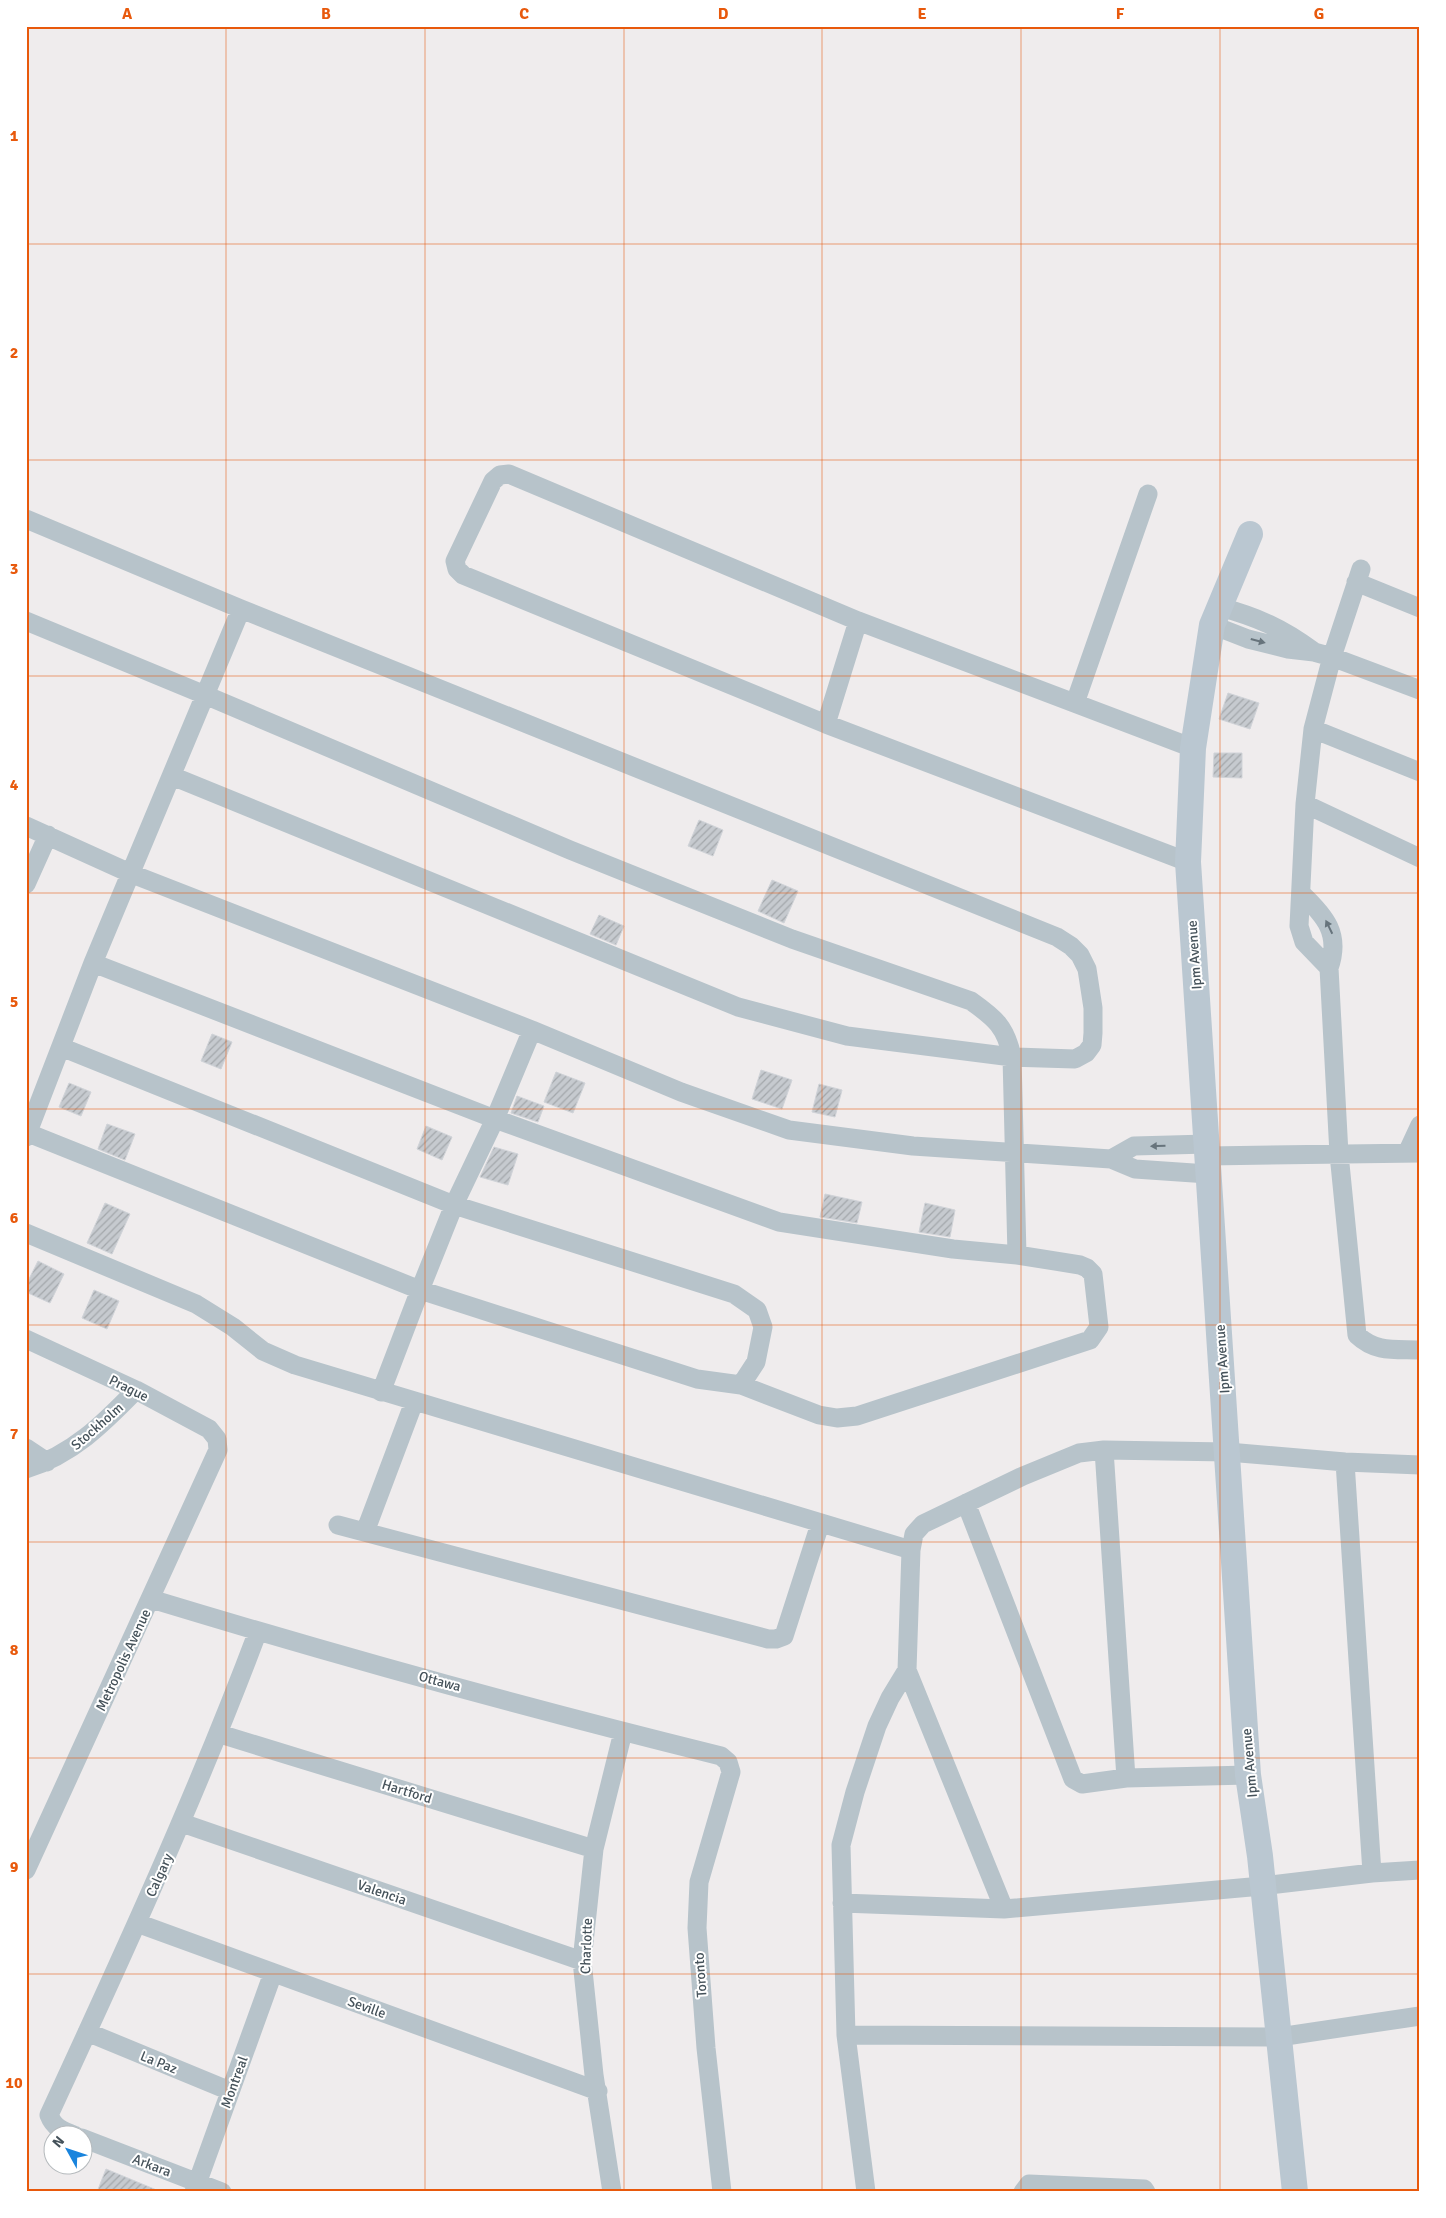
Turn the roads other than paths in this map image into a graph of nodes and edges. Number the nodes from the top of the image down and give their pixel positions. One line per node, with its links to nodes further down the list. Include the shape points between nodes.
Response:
1 (1148, 494): 12 (street)
2 (26, 519): 5 (street)
3 (1250, 534): 6 (street, Ipm Avenue)
4 (1420, 608): 9 (street, via 1358,576)
5 (241, 609): 11 (street); 30 (street, via 1057,937 1080,955 1087,969 1093,1008 1092,1045 1075,1059)
6 (1216, 616): 9 (street, via 1257,618 1294,636 1314,652); 15 (street, Ipm Avenue)
7 (26, 621): 11 (street)
8 (858, 621): 12 (street); 13 (street); 13 (street, via 509,474 500,475 493,482 455,561 463,575)
9 (1332, 656): 10 (street); 14 (street)
10 (1420, 690)
11 (205, 694): 17 (street); 30 (street, via 570,850 792,939 971,1002 1001,1026 1009,1040)
12 (1075, 703): 15 (street)
13 (826, 724): 22 (street)
14 (1313, 729): 16 (street); 18 (street)
15 (1193, 748): 22 (street, Ipm Avenue)
16 (1420, 772)
17 (172, 776): 23 (street); 30 (street, via 738,1007 847,1036)
18 (1304, 804): 21 (street); 25 (street)
19 (26, 826): 20 (street)
20 (48, 835): 23 (street); 24 (street)
21 (1420, 858)
22 (1188, 862): 37 (street, Ipm Avenue)
23 (132, 874): 26 (street); 28 (street)
24 (26, 884)
25 (1302, 894): 27 (street, via 1299,919 1304,942); 27 (street, one-way to 25, via 1334,954 1332,934 1322,913)
26 (94, 963): 29 (street); 31 (street)
27 (1330, 968): 36 (street)
28 (532, 1030): 31 (street); 35 (street, via 681,1092 790,1130 912,1146)
29 (61, 1047): 33 (street); 39 (street)
30 (1012, 1057): 35 (street)
31 (495, 1119): 39 (street); 41 (street, via 779,1222 954,1250)
32 (1420, 1125): 34 (street)
33 (27, 1135): 42 (street)
34 (1413, 1153): 36 (street)
35 (1014, 1154): 38 (street); 41 (street)
36 (1339, 1154): 37 (street); 44 (street, via 1357,1335 1377,1349)
37 (1207, 1158): 38 (street, via 1134,1169); 38 (street, one-way to 38, via 1134,1146); 52 (street, Ipm Avenue)
38 (1111, 1159)
39 (454, 1205): 42 (street); 45 (street, via 734,1294 757,1310 764,1326 756,1362)
40 (26, 1233): 47 (street, via 196,1304 233,1327 263,1352)
41 (1017, 1255): 45 (street, via 1080,1265 1093,1274 1099,1327 1090,1340 857,1416 837,1418 819,1415)
42 (420, 1290): 45 (street, via 697,1379); 47 (street)
43 (26, 1340): 46 (street, Prague)
44 (1420, 1350)
45 (741, 1385)
46 (136, 1390): 50 (street, Prague, via 209,1430 217,1439); 53 (street, Stockholm, via 86,1438)
47 (380, 1392): 48 (street)
48 (414, 1402): 58 (street); 60 (street)
49 (26, 1448): 53 (street)
50 (218, 1450): 62 (street, Metropolis Avenue)
51 (1104, 1450): 52 (street); 57 (street, via 1079,1453); 69 (street)
52 (1228, 1452): 54 (street); 68 (street, Ipm Avenue)
53 (47, 1462): 56 (street, Stockholm)
54 (1345, 1462): 55 (street); 74 (street)
55 (1420, 1465)
56 (26, 1469)
57 (966, 1503): 61 (street, via 923,1524 914,1534); 69 (street, via 1073,1779 1082,1784)
58 (820, 1524): 60 (street, via 784,1636 776,1639); 61 (street)
59 (338, 1525): 60 (street)
60 (365, 1532)
61 (911, 1550): 64 (street)
62 (151, 1599): 63 (street, Ottawa); 72 (street, Metropolis Avenue)
63 (258, 1631): 65 (street, Ottawa); 66 (street, Calgary)
64 (907, 1670): 76 (street, via 877,1726 855,1792 841,1845); 77 (street)
65 (623, 1732): 67 (street, Ottawa, via 721,1756); 71 (street, Charlotte)
66 (220, 1734): 70 (street, Calgary); 71 (street, Hartford)
67 (728, 1762): 92 (street, Toronto, via 731,1772 699,1882 697,1928)
68 (1248, 1775): 69 (street); 75 (street, Ipm Avenue)
69 (1126, 1778)
70 (182, 1822): 78 (street, Calgary); 79 (street, Valencia)
71 (594, 1849): 79 (street, Charlotte)
72 (26, 1870)
73 (1420, 1870): 74 (street)
74 (1372, 1873): 75 (street)
75 (1262, 1886): 77 (street); 84 (street, Ipm Avenue)
76 (842, 1903): 77 (street); 83 (street)
77 (1004, 1909)
78 (137, 1923): 80 (street, Seville); 82 (street, Calgary)
79 (582, 1961): 86 (street, Charlotte)
80 (273, 1973): 85 (street, Montreal); 86 (street, Seville)
81 (1420, 2016): 84 (street)
82 (87, 2032): 85 (street, La Paz); 87 (street, Calgary, via 49,2115)
83 (846, 2035): 84 (street); 93 (street)
84 (1279, 2037): 96 (street, Ipm Avenue)
85 (230, 2091): 89 (street, Montreal)
86 (598, 2091): 91 (street, Charlotte)
87 (54, 2126)
88 (92, 2142): 89 (street, Arkara)
89 (196, 2187): 90 (street, Arkara)
90 (222, 2192)
91 (612, 2192)
92 (722, 2192)
93 (866, 2192)
94 (1023, 2192): 95 (street, via 1029,2184 1144,2189)
95 (1146, 2192)
96 (1294, 2192)

